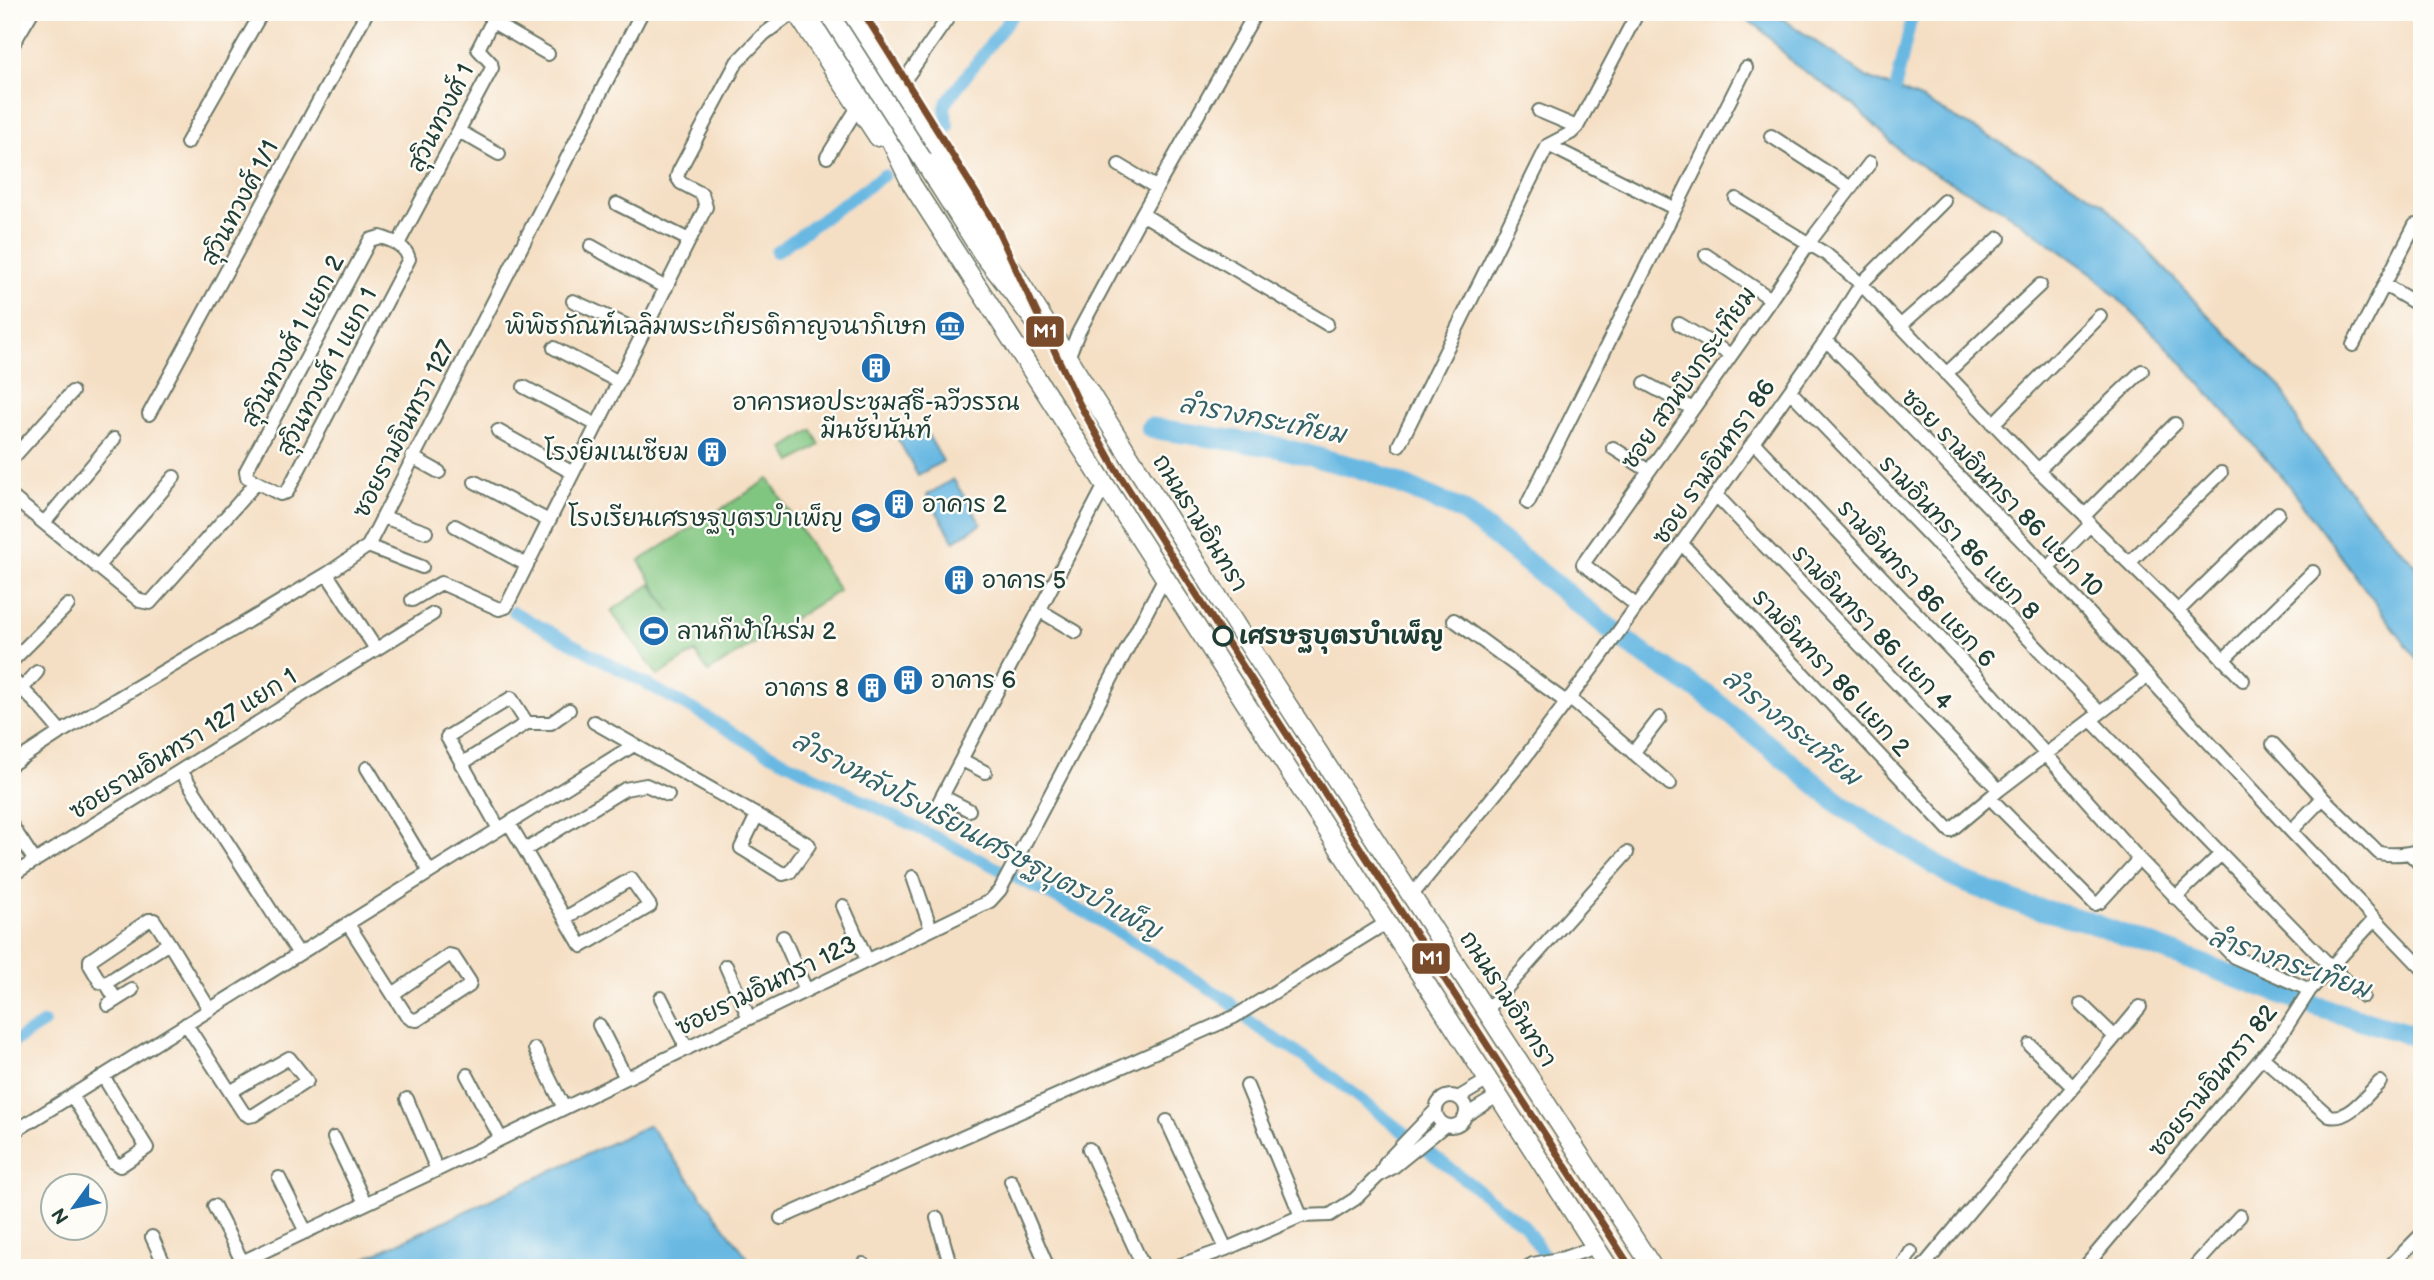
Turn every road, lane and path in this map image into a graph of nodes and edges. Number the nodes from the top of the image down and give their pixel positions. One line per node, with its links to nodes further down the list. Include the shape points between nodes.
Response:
1 (32, 12): 14 (street)
2 (262, 12): 23 (street)
3 (368, 12): 69 (street, สุวินทวงศ์ 1/1)
4 (642, 12): 78 (street, ซอยรามอินทรา 127)
5 (795, 12): 18 (highway); 39 (street, via 764,34 737,62 678,173 679,181 706,200)
6 (812, 12): 13 (highway)
7 (828, 12): 60 (highway, bridge, via 988,261)
8 (952, 12): 17 (street)
9 (1256, 12): 30 (street)
10 (1638, 12): 20 (street)
11 (852, 15): 13 (highway); 17 (highway, ถนนรามอินทรา)
12 (494, 17): 15 (street); 21 (street, สุวินทวงศ์ 1, via 478,49 492,68)
13 (828, 36): 29 (highway, via 879,117)
14 (12, 46)
15 (548, 54)
16 (1746, 68): 35 (street)
17 (899, 88): 60 (highway, ถนนรามอินทรา)
18 (858, 107): 26 (street); 29 (highway)
19 (1539, 111): 20 (street)
20 (1577, 127): 24 (street)
21 (459, 131): 25 (street); 40 (street, สุวินทวงศ์ 1)
22 (1771, 136): 31 (street)
23 (187, 143)
24 (1548, 145): 35 (street); 76 (street)
25 (499, 154)
26 (827, 157)
27 (1870, 163): 31 (street, ซอย สวนบึงกระเทียม)
28 (1119, 165): 30 (street)
29 (911, 183): 88 (highway)
30 (1157, 188): 36 (street)
31 (1851, 188): 41 (street, ซอย สวนบึงกระเทียม)
32 (1736, 199): 41 (street)
33 (1944, 201): 44 (street, ซอย รามอินทรา 86)
34 (617, 204): 39 (street)
35 (1674, 208): 91 (street)
36 (1142, 214): 52 (street); 60 (street)
37 (2415, 225): 46 (street)
38 (1999, 238): 54 (street)
39 (690, 240): 47 (street)
40 (398, 244): 87 (street, สุวินทวงศ์ 1 แยก 2, via 383,237 370,240 246,471); 87 (street, สุวินทวงศ์ 1 แยก 1, via 409,255 405,270 287,492 280,494)
41 (1808, 244): 44 (street); 48 (street, ซอย สวนบึงกระเทียม)
42 (591, 246): 47 (street)
43 (1706, 256): 48 (street)
44 (1861, 284): 54 (street); 56 (street, ซอย รามอินทรา 86)
45 (2040, 285): 62 (street)
46 (2385, 285): 50 (street); 57 (street)
47 (666, 288): 55 (street)
48 (1771, 299): 59 (street, ซอย สวนบึงกระเทียม)
49 (573, 300): 55 (street)
50 (2422, 307)
51 (2100, 316): 70 (street)
52 (1327, 324)
53 (1679, 324): 59 (street)
54 (1900, 326): 62 (street)
55 (643, 333): 63 (street)
56 (1826, 340): 66 (street, ซอย รามอินทรา 86); 105 (street, ซอย รามอินทรา 86 แยก 10)
57 (2353, 345)
58 (554, 348): 63 (street)
59 (1731, 355): 68 (street, ซอย สวนบึงกระเทียม)
60 (1067, 360): 160 (highway, ถนนรามอินทรา)
61 (2142, 371): 81 (street)
62 (1945, 374): 70 (street)
63 (619, 382): 72 (street)
64 (1646, 383): 68 (street)
65 (524, 387): 72 (street)
66 (1790, 391): 75 (street, ซอย รามอินทรา 86); 126 (street, รามอินทรา 86 แยก 8)
67 (72, 392): 79 (street)
68 (1693, 409): 80 (street, ซอย สวนบึงกระเทียม)
69 (149, 414)
70 (1993, 424): 81 (street)
71 (2175, 424): 94 (street)
72 (597, 425): 83 (street)
73 (498, 431): 83 (street)
74 (114, 439): 96 (street)
75 (1754, 442): 89 (street, ซอย รามอินทรา 86); 134 (street, รามอินทรา 86 แยก 6)
76 (1399, 445)
77 (1613, 448): 80 (street)
78 (412, 457): 82 (street); 93 (street, ซอยรามอินทรา 127)
79 (12, 458)
80 (1649, 471): 111 (street, ซอย สวนบึงกระเทียม, via 1583,564)
81 (2038, 471): 94 (street)
82 (439, 472)
83 (573, 472): 95 (street)
84 (2221, 473): 101 (street)
85 (174, 477): 103 (street)
86 (475, 482): 95 (street)
87 (256, 483): 103 (street, via 150,603 139,601)
88 (1105, 485): 108 (highway); 112 (street)
89 (1716, 495): 99 (street, ซอย รามอินทรา 86); 142 (street, รามอินทรา 86 แยก 4)
90 (12, 497): 96 (street)
91 (1528, 503)
92 (2278, 513): 113 (street)
93 (383, 517): 98 (street); 100 (street, ซอยรามอินทรา 127)
94 (2088, 520): 101 (street); 105 (street)
95 (549, 521): 102 (street)
96 (44, 523): 103 (street)
97 (455, 526): 102 (street)
98 (426, 532)
99 (1682, 544): 111 (street, ซอย รามอินทรา 86); 142 (street, รามอินทรา 86 แยก 2, via 1950,831)
100 (368, 546): 104 (street); 107 (street, ซอยรามอินทรา 127)
101 (2129, 563): 113 (street)
102 (527, 565): 109 (street, via 502,609 440,583)
103 (97, 567)
104 (422, 567)
105 (2047, 569): 121 (street, ซอย รามอินทรา 86 แยก 10)
106 (2313, 572): 118 (street)
107 (327, 574): 117 (street); 130 (street, ซอยรามอินทรา 127)
108 (1165, 578): 165 (highway); 167 (street, ซอยรามอินทรา 123, via 1000,890 990,901)
109 (412, 600)
110 (68, 605): 119 (street)
111 (1636, 606): 124 (street, ซอย รามอินทรา 86)
112 (1039, 610): 116 (street); 135 (street)
113 (2178, 611): 118 (street)
114 (433, 614): 117 (street, ซอยรามอินทรา 127 แยก 1)
115 (1454, 620): 124 (street)
116 (1076, 632)
117 (376, 649): 139 (street, ซอยรามอินทรา 127 แยก 1)
118 (2223, 660): 122 (street)
119 (12, 661)
120 (37, 671): 123 (street)
121 (2147, 677): 126 (street); 149 (street, ซอย รามอินทรา 86 แยก 10)
122 (2243, 680)
123 (17, 684): 130 (street)
124 (1568, 700): 133 (street); 160 (street, ซอย รามอินทรา 86)
125 (569, 709): 129 (street, via 551,723)
126 (2095, 716): 134 (street); 153 (street, รามอินทรา 86 แยก 8)
127 (1660, 718): 133 (street)
128 (594, 722): 132 (street)
129 (527, 723): 137 (street); 137 (street, via 511,698 450,734 448,741)
130 (61, 732): 136 (street, ซอยรามอินทรา 127)
131 (2273, 744): 144 (street)
132 (634, 745): 146 (street); 148 (street)
133 (1633, 753): 141 (street)
134 (2048, 755): 142 (street); 154 (street, รามอินทรา 86 แยก 6)
135 (962, 760): 140 (street); 145 (street, via 940,800)
136 (12, 764)
137 (461, 764): 148 (street)
138 (367, 768): 157 (street)
139 (181, 771): 155 (street, ซอยรามอินทรา 127 แยก 1); 170 (street)
140 (985, 772)
141 (1670, 784)
142 (1994, 794): 154 (street, รามอินทรา 86 แยก 4, via 2095,904)
143 (668, 795): 150 (street, via 646,785 625,789)
144 (2323, 798): 149 (street); 151 (street, via 2379,853)
145 (969, 810)
146 (757, 815): 146 (street, via 808,845 790,872 783,874 741,848)
147 (12, 826): 155 (street)
148 (504, 826): 150 (street); 157 (street)
149 (2291, 831): 164 (street, ซอย รามอินทรา 86 แยก 10)
150 (525, 850): 163 (street)
151 (2416, 852): 156 (street)
152 (1627, 853): 185 (street)
153 (2221, 854): 161 (street); 173 (street, รามอินทรา 86 แยก 8)
154 (2139, 859): 161 (street, รามอินทรา 86 แยก 6)
155 (35, 861): 158 (street, ซอยรามอินทรา 127 แยก 1)
156 (2422, 866)
157 (430, 872): 166 (street)
158 (12, 875)
159 (914, 877): 167 (street)
160 (1412, 895): 185 (highway, ถนนรามอินทรา)
161 (2175, 898): 178 (street, รามอินทรา 86 แยก 6, via 2234,957)
162 (843, 906): 171 (street)
163 (565, 918): 163 (street, via 585,946 650,906 631,879)
164 (2374, 920): 173 (street, ซอยรามอินทรา 82); 174 (street, ซอย รามอินทรา 86 แยก 10)
165 (1386, 923): 200 (highway); 222 (street, via 1239,1014)
166 (348, 924): 170 (street); 179 (street)
167 (931, 929): 171 (street, ซอยรามอินทรา 123)
168 (783, 937): 177 (street)
169 (169, 943): 175 (street); 175 (street, via 158,923 149,920 90,960 100,982); 184 (street)
170 (299, 954): 184 (street)
171 (867, 960): 177 (street, ซอยรามอินทรา 123)
172 (726, 966): 186 (street)
173 (2331, 967): 178 (street, ซอยรามอินทรา 82); 180 (street, รามอินทรา 86 แยก 8)
174 (2422, 968)
175 (106, 983): 176 (street, via 112,1002)
176 (132, 990)
177 (806, 990): 186 (street, ซอยรามอินทรา 123)
178 (2310, 990): 193 (street, ซอยรามอินทรา 82)
179 (393, 994): 179 (street, via 406,1015 416,1020 470,982 449,955)
180 (2363, 996)
181 (661, 998): 191 (street)
182 (2081, 1004): 189 (street)
183 (2140, 1007): 189 (street)
184 (210, 1010): 187 (street)
185 (1486, 1011): 239 (highway, ถนนรามอินทรา)
186 (749, 1018): 191 (street, ซอยรามอินทรา 123)
187 (186, 1024): 195 (street); 201 (street)
188 (599, 1025): 196 (street)
189 (2115, 1037): 199 (street)
190 (2030, 1045): 199 (street)
191 (687, 1048): 196 (street, ซอยรามอินทรา 123)
192 (535, 1049): 205 (street)
193 (2262, 1057): 197 (street, via 2337,1118); 242 (street, ซอยรามอินทรา 82)
194 (467, 1075): 213 (street)
195 (103, 1076): 202 (street); 202 (street, via 146,1145 136,1156 120,1166 113,1162)
196 (626, 1078): 205 (street, ซอยรามอินทรา 123)
197 (2380, 1082)
198 (1247, 1086): 220 (street)
199 (2073, 1087): 241 (street)
200 (1493, 1088): 203 (street); 207 (street); 227 (highway)
201 (230, 1092): 201 (street, via 249,1116 307,1081 289,1058)
202 (72, 1096): 210 (street)
203 (1458, 1098): 206 (street, via 1444,1098); 207 (street)
204 (407, 1099): 215 (street)
205 (564, 1108): 213 (street, ซอยรามอินทรา 123)
206 (1436, 1110): 209 (street); 211 (street)
207 (1466, 1115): 209 (street, via 1458,1125)
208 (1167, 1121): 228 (street)
209 (1445, 1125): 211 (street)
210 (12, 1133)
211 (1418, 1137): 220 (street, via 1386,1162 1355,1199 1330,1215)
212 (334, 1138): 218 (street)
213 (501, 1139): 215 (street, ซอยรามอินทรา 123)
214 (1089, 1149): 236 (street)
215 (437, 1170): 218 (street, ซอยรามอินทรา 123)
216 (279, 1178): 224 (street)
217 (1012, 1181): 235 (street)
218 (365, 1203): 224 (street, ซอยรามอินทรา 123)
219 (214, 1206): 230 (street)
220 (1301, 1216): 228 (street)
221 (2240, 1216): 243 (street)
222 (781, 1218)
223 (937, 1218): 234 (street)
224 (306, 1232): 230 (street, ซอยรามอินทรา 123)
225 (2422, 1234): 244 (street)
226 (152, 1237): 232 (street)
227 (1595, 1247): 231 (street); 238 (highway)
228 (1226, 1249): 237 (street)
229 (1911, 1252): 240 (street)
230 (242, 1261): 233 (street, ซอยรามอินทรา 123)
231 (1530, 1266)
232 (166, 1268)
233 (229, 1268)
234 (951, 1268)
235 (1048, 1268)
236 (1144, 1268)
237 (1172, 1268)
238 (1609, 1268)
239 (1653, 1268)
240 (1900, 1268)
241 (1922, 1268)
242 (2084, 1268)
243 (2193, 1268)
244 (2388, 1268)

